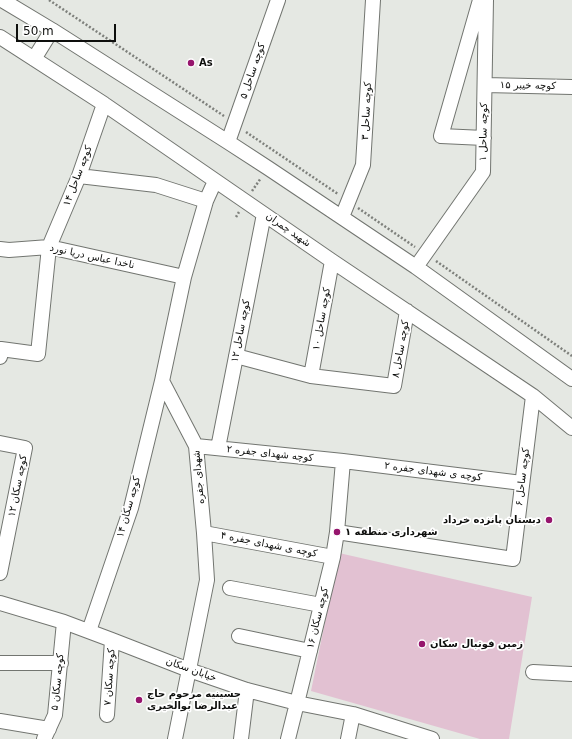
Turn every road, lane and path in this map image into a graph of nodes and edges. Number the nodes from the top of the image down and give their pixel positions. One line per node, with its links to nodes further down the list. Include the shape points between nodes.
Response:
1 (2, 0): 7 (street)
2 (50, 0): 13 (path)
3 (278, 0): 13 (street, کوچه ساحل ۵)
4 (373, 0): 22 (street, کوچه ساحل ۳, via 363,165)
5 (480, 0): 14 (street, via 440,136)
6 (486, 0): 10 (street, کوچه ساحل ۱)
7 (52, 30): 9 (street); 15 (street)
8 (0, 37): 9 (street, شهید چمران)
9 (34, 59): 12 (street, شهید چمران)
10 (485, 85): 11 (street, کوچه خیبر ۱۵); 14 (street, کوچه ساحل ۱)
11 (572, 87)
12 (104, 104): 18 (street, کوچه ساحل ۱۴); 19 (street, شهید چمران)
13 (235, 124): 15 (street, کوچه ساحل ۵); 16 (path)
14 (484, 138): 28 (street, کوچه ساحل ۱, via 484,172)
15 (228, 142): 17 (street)
16 (278, 154): 17 (path); 22 (path)
17 (268, 168): 21 (path); 25 (street)
18 (79, 176): 20 (street, via 156,185); 26 (street, کوچه ساحل ۱۴)
19 (215, 181): 20 (street); 21 (street, شهید چمران)
20 (206, 201): 31 (street)
21 (246, 202): 23 (street, شهید چمران); 24 (path)
22 (348, 202): 25 (street, کوچه ساحل ۳); 28 (path)
23 (264, 214): 29 (street, شهید چمران); 33 (street, کوچه ساحل ۱۲)
24 (236, 218)
25 (342, 218): 30 (street)
26 (49, 246): 27 (street, ناخدا عباس دریا نورد); 31 (street, ناخدا عباس دریا نورد); 35 (street, کوچه ساحل ۱۴, via 38,354 1,349)
27 (0, 249)
28 (425, 254): 30 (street, کوچه ساحل ۱); 34 (path)
29 (332, 261): 32 (street, شهید چمران); 36 (street, کوچه ساحل ۱۰)
30 (416, 266): 37 (street)
31 (184, 277): 38 (street)
32 (407, 311): 36 (street, کوچه ساحل ۸, via 394,386); 39 (street, شهید چمران)
33 (236, 356): 36 (street); 43 (street, کوچه ساحل ۱۲)
34 (572, 356)
35 (0, 357)
36 (311, 376)
37 (572, 379)
38 (162, 381): 42 (street, شهدای جفره); 54 (street, کوچه سکان ۱۴, via 131,508)
39 (533, 396): 40 (street, شهید چمران); 45 (street, کوچه ساحل ۶)
40 (572, 428)
41 (0, 443): 49 (street, کوچه سکان ۱۲, via 25,448)
42 (196, 446): 43 (street, کوچه شهدای جفره ۲); 47 (street, شهدای جفره)
43 (218, 448): 44 (street, کوچه شهدای جفره ۲)
44 (343, 461): 45 (street, کوچه ی شهدای جفره ۲); 46 (street, کوچه سکان ۱۶)
45 (522, 483): 46 (street, کوچه ساحل ۶, via 513,559)
46 (337, 532): 48 (street, کوچه سکان ۱۶)
47 (204, 533): 48 (street, کوچه ی شهدای جفره ۴); 60 (street, شهدای جفره, via 207,580)
48 (333, 557): 52 (street, کوچه سکان ۱۶)
49 (0, 573)
50 (230, 588): 52 (street)
51 (0, 602): 53 (street, خیابان سکان)
52 (321, 605): 57 (street, کوچه سکان ۱۶)
53 (64, 622): 54 (street, خیابان سکان); 59 (street, کوچه سکان ۵)
54 (89, 631): 56 (street, خیابان سکان)
55 (238, 636): 57 (street)
56 (112, 640): 60 (street, خیابان سکان); 66 (street, کوچه سکان ۷)
57 (310, 651): 64 (street, کوچه سکان ۱۶)
58 (0, 663): 59 (street)
59 (61, 663): 68 (street, کوچه سکان ۵, via 55,715)
60 (189, 670): 63 (street, خیابان سکان); 69 (street, شهدای جفره)
61 (533, 672): 62 (street)
62 (572, 674)
63 (247, 690): 64 (street, خیابان سکان); 70 (street)
64 (297, 703): 65 (street, خیابان سکان); 71 (street, کوچه سکان ۱۶)
65 (353, 714): 72 (street); 73 (street, خیابان سکان)
66 (107, 715)
67 (0, 721): 68 (street)
68 (46, 734)
69 (175, 739)
70 (241, 739)
71 (288, 739)
72 (348, 739)
73 (431, 739)

